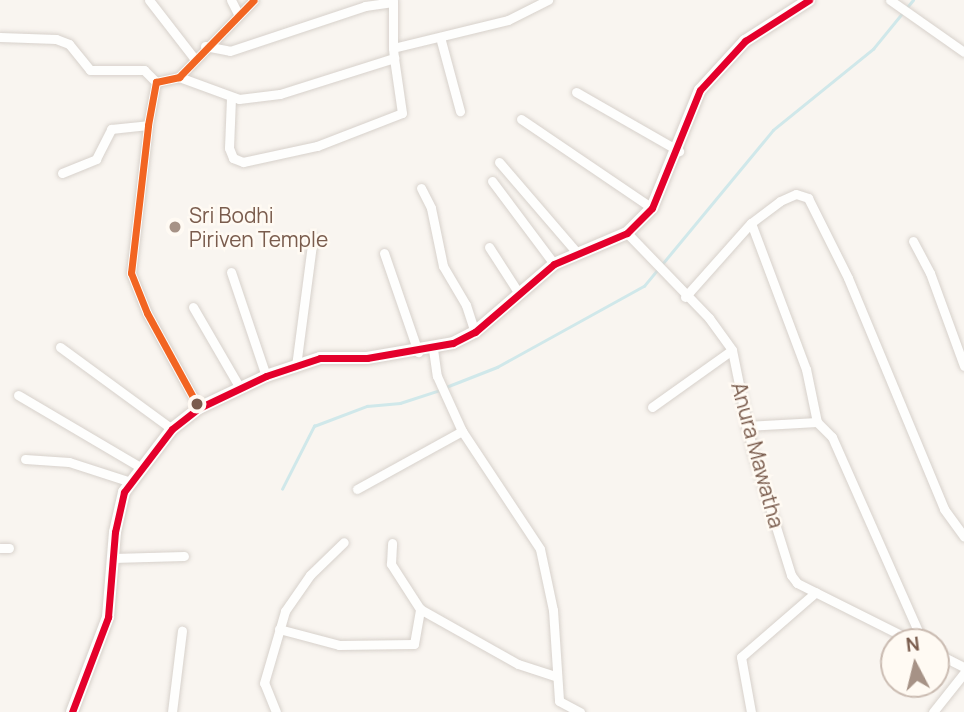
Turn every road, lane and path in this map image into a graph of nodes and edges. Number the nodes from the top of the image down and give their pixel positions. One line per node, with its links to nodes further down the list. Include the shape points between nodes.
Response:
1 (149, 0): 14 (street)
2 (232, 0): 8 (street)
3 (254, 0): 8 (street)
4 (548, 0): 10 (street, via 508,20)
5 (809, 0): 22 (main road, via 745,41 700,90)
6 (890, 0): 12 (street)
7 (393, 1): 11 (street, via 229,51); 13 (street)
8 (238, 14): 11 (street)
9 (0, 37): 16 (street, via 57,39 69,44 90,70 144,71)
10 (440, 37): 13 (street); 19 (street)
11 (205, 46): 14 (street)
12 (964, 52)
13 (394, 53): 18 (street, via 280,94); 18 (street, via 402,113 317,146 243,162 233,158 229,148)
14 (194, 58): 15 (street)
15 (179, 77): 16 (street); 18 (street)
16 (156, 82): 21 (street)
17 (576, 92): 22 (street)
18 (231, 97)
19 (460, 111)
20 (521, 119): 27 (street)
21 (148, 125): 24 (street, via 111,129 96,159); 51 (street, via 131,272 147,313)
22 (679, 150): 27 (main road)
23 (499, 162): 34 (street)
24 (62, 173)
25 (492, 181): 35 (street)
26 (421, 188): 40 (street, via 431,208 443,266 466,305)
27 (652, 208): 29 (main road)
28 (751, 223): 38 (street); 52 (street, via 806,369); 60 (street, via 779,201 796,194 807,198 848,278 944,509)
29 (627, 233): 34 (main road); 38 (street, Anura Mawatha)
30 (313, 237): 45 (street)
31 (913, 241): 46 (street, via 930,273)
32 (489, 247): 37 (street)
33 (384, 253): 44 (street)
34 (578, 254): 35 (main road)
35 (554, 264): 37 (main road)
36 (230, 272): 47 (street)
37 (518, 292): 40 (main road)
38 (685, 297): 43 (street, Anura Mawatha, via 709,318)
39 (192, 306): 48 (street)
40 (475, 332): 42 (main road)
41 (60, 347): 54 (street)
42 (433, 349): 44 (main road); 55 (street, via 437,376)
43 (732, 350): 50 (street); 53 (street, Anura Mawatha)
44 (418, 352): 45 (main road, via 320,358)
45 (296, 366): 47 (main road)
46 (964, 366)
47 (266, 376): 48 (main road)
48 (240, 388): 51 (main road)
49 (18, 395): 57 (street)
50 (652, 407)
51 (199, 408): 54 (main road)
52 (817, 422): 53 (street); 68 (street, via 832,437)
53 (747, 426): 65 (street, Anura Mawatha, via 791,575)
54 (172, 429): 57 (main road)
55 (461, 431): 59 (street); 72 (street, via 533,535 553,610)
56 (24, 459): 58 (street, via 69,462)
57 (140, 467): 58 (main road)
58 (131, 482): 64 (main road, via 124,492)
59 (357, 489)
60 (964, 537)
61 (344, 542): 69 (street, via 310,575 285,611)
62 (392, 543): 66 (street, via 391,564)
63 (184, 556): 64 (street)
64 (113, 558): 74 (main road, via 108,617)
65 (816, 593): 67 (street, Anura Mawatha); 78 (street, via 741,657)
66 (420, 609): 69 (street, via 414,645 339,645); 72 (street, via 518,664)
67 (887, 628)
68 (917, 628)
69 (279, 629): 76 (street, via 264,683)
70 (182, 631): 75 (street)
71 (964, 673): 73 (street)
72 (556, 676): 77 (street, via 559,701)
73 (934, 711)
74 (72, 712)
75 (172, 712)
76 (276, 712)
77 (580, 712)
78 (751, 712)

